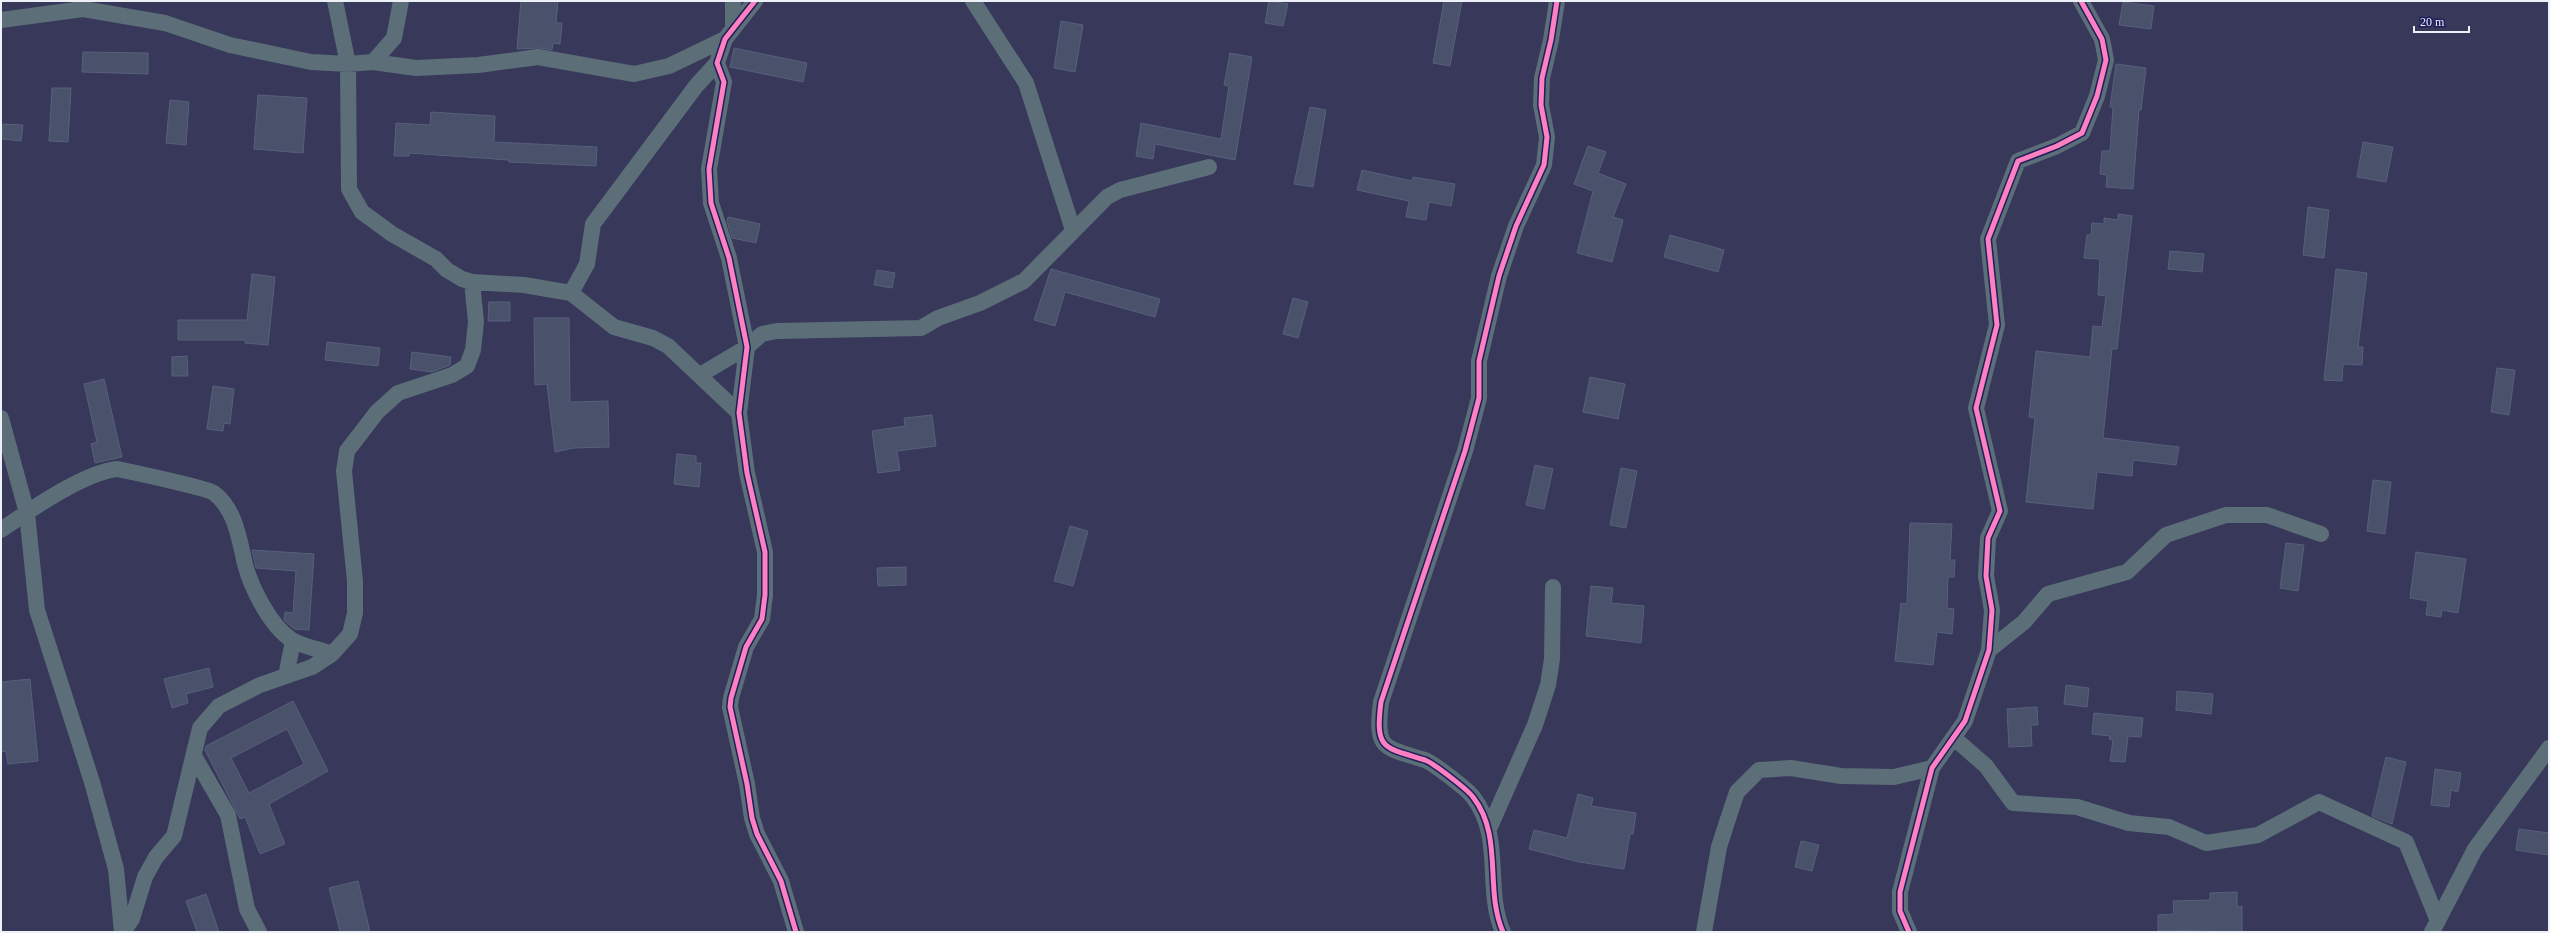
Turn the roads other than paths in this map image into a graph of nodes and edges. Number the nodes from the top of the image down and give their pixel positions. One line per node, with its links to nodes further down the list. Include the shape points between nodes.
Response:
1 (335, 1): 12 (street)
2 (401, 1): 10 (street, via 394,38)
3 (733, 1): 9 (street)
4 (755, 1): 9 (street)
5 (973, 1): 14 (street, via 1026,84)
6 (1557, 1): 33 (street, via 1542,78 1541,105 1547,137 1544,165 1516,226 1499,276 1479,361 1479,398 1465,451 1381,702 1378,728 1385,746 1400,754 1427,760 1473,797)
7 (2081, 1): 26 (street, via 2102,39 2106,60 2097,96 2082,133 2018,161 1988,238 1996,325 1976,408 2000,511 1988,538 1986,576 1992,610)
8 (1, 20): 12 (street, via 83,9 165,23 230,45 282,56 311,62)
9 (729, 34): 10 (street, via 669,66 634,74 538,57 478,65 416,68); 11 (street)
10 (373, 62): 12 (street)
11 (718, 63): 16 (street, via 696,86 593,224 587,264); 17 (street, via 724,82 709,169 711,203 729,258)
12 (348, 64): 15 (street, via 349,189 356,202 362,212 392,234 436,259 447,270)
13 (1209, 167): 14 (street, via 1120,190 1107,197)
14 (1073, 230): 17 (street, via 1024,281 980,303 938,318 921,328 777,331 762,334)
15 (472, 282): 16 (street, via 524,285); 27 (street, via 476,322 473,350 467,366 452,375 398,393 377,412 347,451 344,471 356,581 355,613 350,634)
16 (571, 293): 18 (street, via 614,327 653,338 668,346)
17 (746, 347): 18 (street); 19 (street)
18 (700, 375): 19 (street)
19 (739, 413): 37 (street, via 747,473 765,552 765,595 762,619 746,647 730,707 756,834 781,881)
20 (1, 418): 21 (street)
21 (27, 513): 22 (street); 25 (street, via 75,485 108,470 117,469 213,492 228,508 258,596 279,629); 35 (street, via 37,610 92,782 116,869)
22 (1, 530)
23 (2321, 534): 26 (street, via 2267,515 2226,515 2166,535 2127,572 2048,594 2024,622)
24 (1553, 587): 33 (street, via 1552,659 1548,685 1535,725)
25 (293, 641): 27 (street); 28 (street)
26 (1989, 650): 29 (street, via 1965,721)
27 (332, 654): 28 (street, via 312,667)
28 (286, 676): 31 (street, via 260,685 219,706 200,728)
29 (1954, 738): 32 (street); 34 (street, via 1986,766 2013,803 2077,807 2129,823 2169,827 2206,842 2258,835 2318,802 2406,842)
30 (2549, 748): 34 (street, via 2475,849)
31 (194, 756): 35 (street, via 174,836 156,857 145,877 132,919); 36 (street, via 228,814 247,909)
32 (1932, 768): 39 (street, via 1894,777 1841,776 1791,768 1759,770 1737,792 1719,847); 40 (street, via 1900,892 1900,911)
33 (1489, 830): 38 (street, via 1494,898)
34 (2435, 927)
35 (122, 932)
36 (259, 932)
37 (796, 932)
38 (1503, 932)
39 (1704, 932)
40 (1909, 932)

